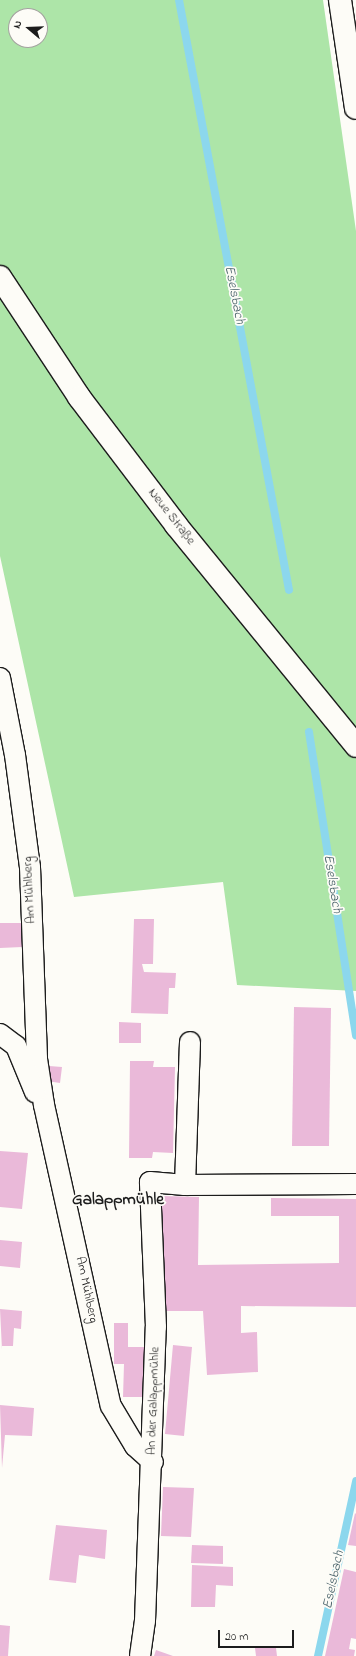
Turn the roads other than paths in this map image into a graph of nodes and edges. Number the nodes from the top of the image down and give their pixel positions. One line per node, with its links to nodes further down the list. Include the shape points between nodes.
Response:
1 (340, 0): 2 (main road)
2 (356, 108)
3 (0, 277): 5 (main road, Neue Straße, via 79,397 139,476)
4 (0, 678): 8 (street, Am Mühlberg, via 15,755 30,867 37,1059)
5 (356, 746)
6 (0, 1034): 8 (street, Am Mühlberg, via 16,1046 31,1087)
7 (190, 1042): 10 (street)
8 (44, 1105): 11 (street, Am Mühlberg, via 111,1406 135,1446)
9 (356, 1184): 10 (street, An der Galappmühle)
10 (185, 1185): 11 (street, An der Galappmühle, via 150,1182 156,1327)
11 (152, 1462): 12 (street, An der Galappmühle, via 145,1621)
12 (140, 1656)

